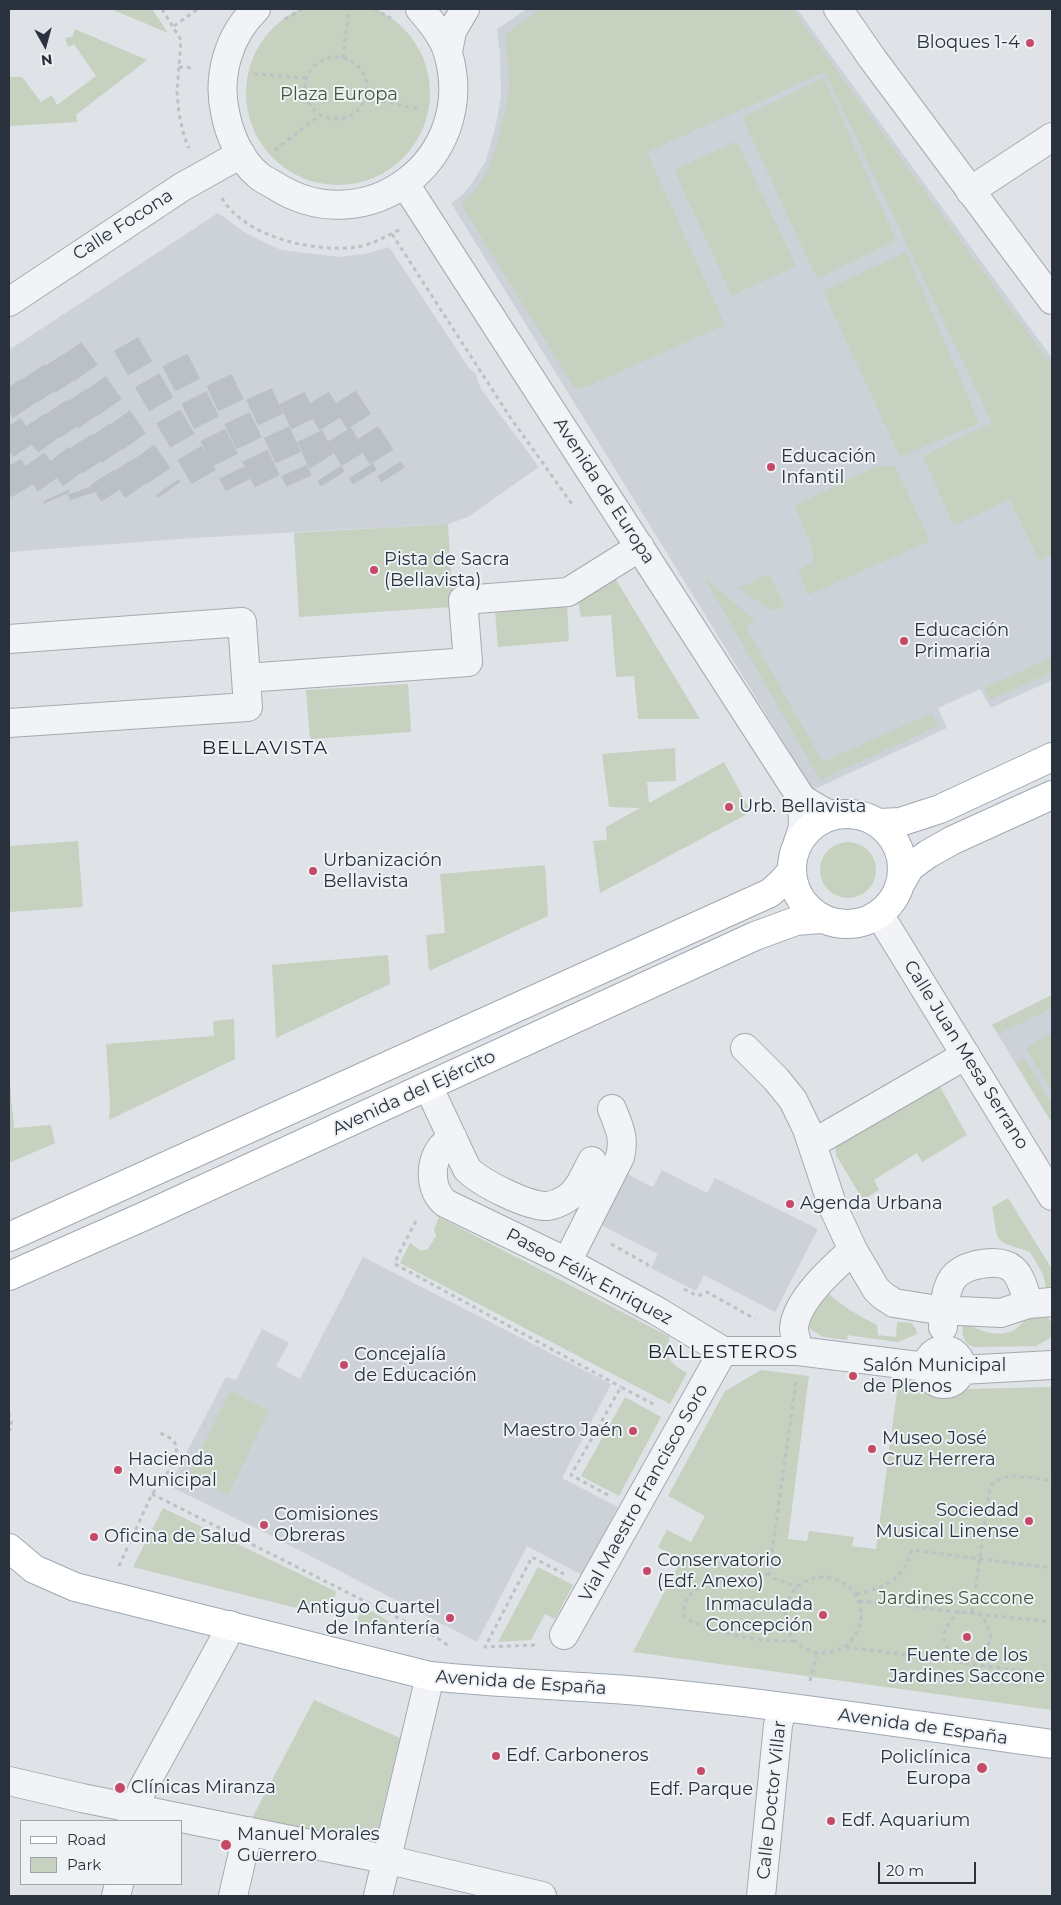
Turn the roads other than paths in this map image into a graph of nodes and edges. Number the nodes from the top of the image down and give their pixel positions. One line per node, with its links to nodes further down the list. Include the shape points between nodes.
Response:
1 (420, 9): 5 (street, via 437,30)
2 (465, 9): 5 (street, via 452,32)
3 (838, 9): 9 (street)
4 (250, 12): 7 (street, via 231,43 222,82 228,128)
5 (448, 52): 8 (street, via 454,100 449,125 424,167)
6 (1052, 137): 9 (street)
7 (241, 154): 8 (street, via 258,175 288,194 317,204 348,205 378,198); 11 (street, Calle Focona, via 182,187)
8 (405, 184): 12 (street, Avenida de Europa)
9 (970, 191): 10 (street)
10 (1052, 300)
11 (9, 302)
12 (640, 548): 14 (street, via 568,592 463,600 468,662); 18 (street, Avenida de Europa)
13 (9, 639): 14 (street, via 242,622)
14 (246, 678): 15 (street, via 248,707)
15 (9, 723)
16 (1052, 757): 20 (main road, via 940,809 900,822)
17 (1052, 795): 23 (main road, via 928,854 910,867)
18 (802, 799): 19 (street, Avenida de Europa); 21 (street, via 803,827)
19 (833, 815): 20 (main road, via 864,816); 21 (main road, via 807,830)
20 (878, 823): 23 (main road, via 899,848 903,864)
21 (798, 842): 22 (main road)
22 (792, 871): 25 (main road, via 800,899); 34 (main road, Avenida del Ejército, via 770,892)
23 (902, 881): 24 (main road, via 897,894)
24 (879, 914): 25 (main road, via 851,924); 27 (street, Calle Juan Mesa Serrano)
25 (821, 919): 28 (main road, Avenida del Ejército, via 796,921 755,936)
26 (744, 1048): 31 (street, via 793,1100)
27 (966, 1055): 31 (street); 33 (street, Calle Juan Mesa Serrano)
28 (428, 1086): 30 (street); 37 (main road, Avenida del Ejército)
29 (612, 1109): 36 (street, via 623,1145 615,1168)
30 (453, 1138): 32 (street, via 468,1169 476,1177 513,1196 521,1205 548,1216 572,1209 584,1198); 36 (street, Paseo Félix Enriquez, via 442,1147 435,1161 433,1183 439,1198)
31 (812, 1144): 35 (street, via 833,1207)
32 (598, 1164)
33 (1052, 1196)
34 (9, 1237)
35 (853, 1250): 39 (street, via 876,1289 888,1300); 41 (street, via 818,1284 804,1303 794,1328)
36 (567, 1262): 40 (street, Paseo Félix Enriquez)
37 (9, 1276)
38 (1040, 1303): 39 (street, via 1001,1313); 39 (street, via 1012,1266 989,1262 961,1270 953,1278)
39 (943, 1319)
40 (723, 1351): 41 (street); 45 (street, Vial Maestro Francisco Soro)
41 (798, 1351): 42 (street, via 926,1367 929,1377 942,1384 952,1382 961,1370)
42 (1052, 1365)
43 (9, 1548): 44 (main road, Avenida de España, via 34,1569 75,1587)
44 (230, 1625): 46 (main road, Avenida de España); 50 (street, via 142,1790)
45 (566, 1632)
46 (430, 1676): 47 (main road, Avenida de España, via 627,1690); 54 (street)
47 (788, 1709): 48 (main road, Avenida de España); 58 (street, Calle Doctor Villar, via 782,1711 779,1718)
48 (1052, 1744)
49 (9, 1781): 50 (street)
50 (133, 1814): 51 (street)
51 (174, 1820)
52 (182, 1821): 53 (street)
53 (248, 1831): 54 (street); 55 (street)
54 (385, 1859): 56 (street); 57 (street)
55 (233, 1896)
56 (378, 1896)
57 (542, 1896)
58 (761, 1896)

